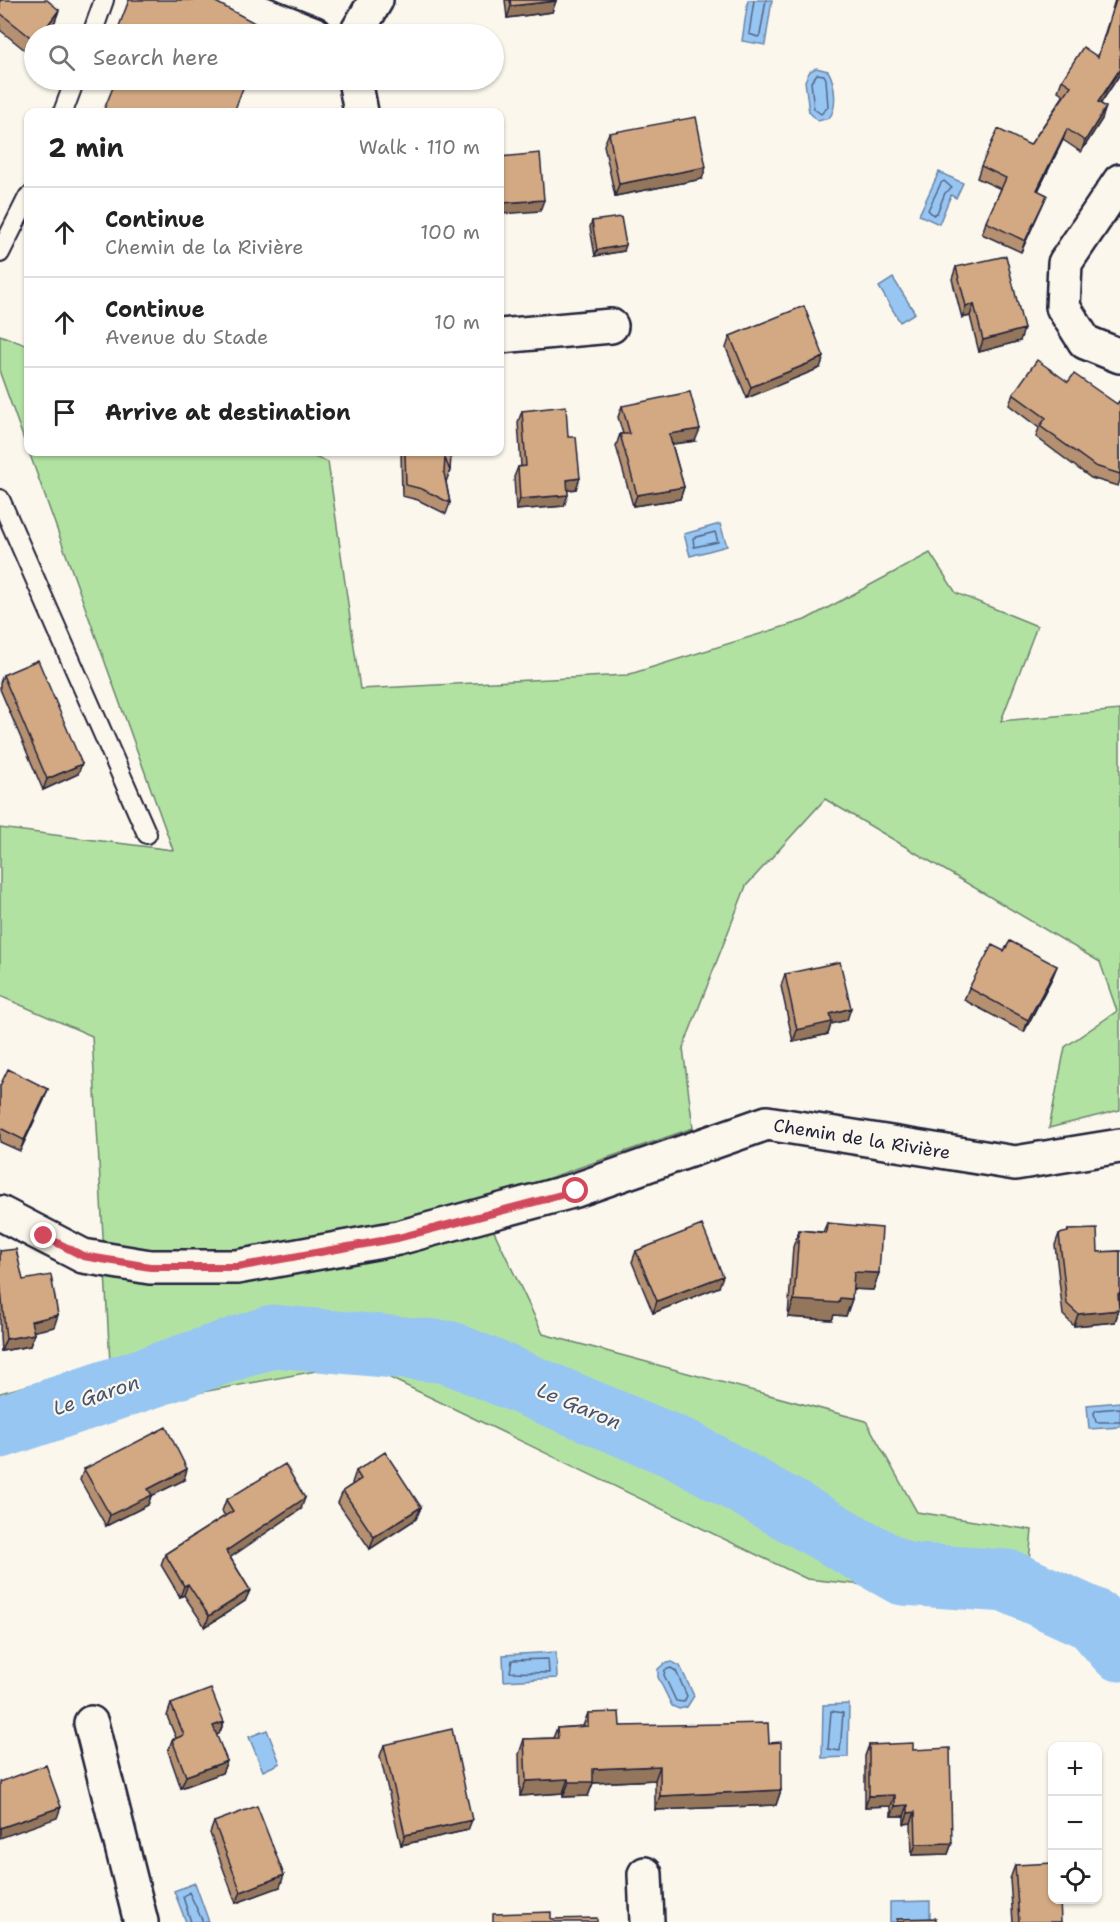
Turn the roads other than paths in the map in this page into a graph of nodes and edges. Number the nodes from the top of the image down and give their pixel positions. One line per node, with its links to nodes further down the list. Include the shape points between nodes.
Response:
1 (105, 0): 4 (lane)
2 (228, 0): 5 (street)
3 (376, 0): 6 (street)
4 (96, 24)
5 (289, 24)
6 (362, 24)
7 (71, 90): 9 (lane)
8 (357, 90): 10 (street)
9 (64, 108)
10 (360, 108)
11 (1120, 181): 16 (street, via 1065,263 1063,307 1085,342)
12 (24, 205): 13 (lane)
13 (0, 253)
14 (611, 326): 15 (street)
15 (504, 336)
16 (1120, 356)
17 (0, 499): 18 (lane)
18 (147, 834)
19 (1120, 1146): 20 (street, Chemin de la Rivière, via 1015,1163 767,1123 576,1191 398,1238 237,1267 150,1267 83,1256)
20 (0, 1213)
21 (91, 1723): 23 (street)
22 (645, 1874): 24 (street)
23 (141, 1922)
24 (647, 1922)

